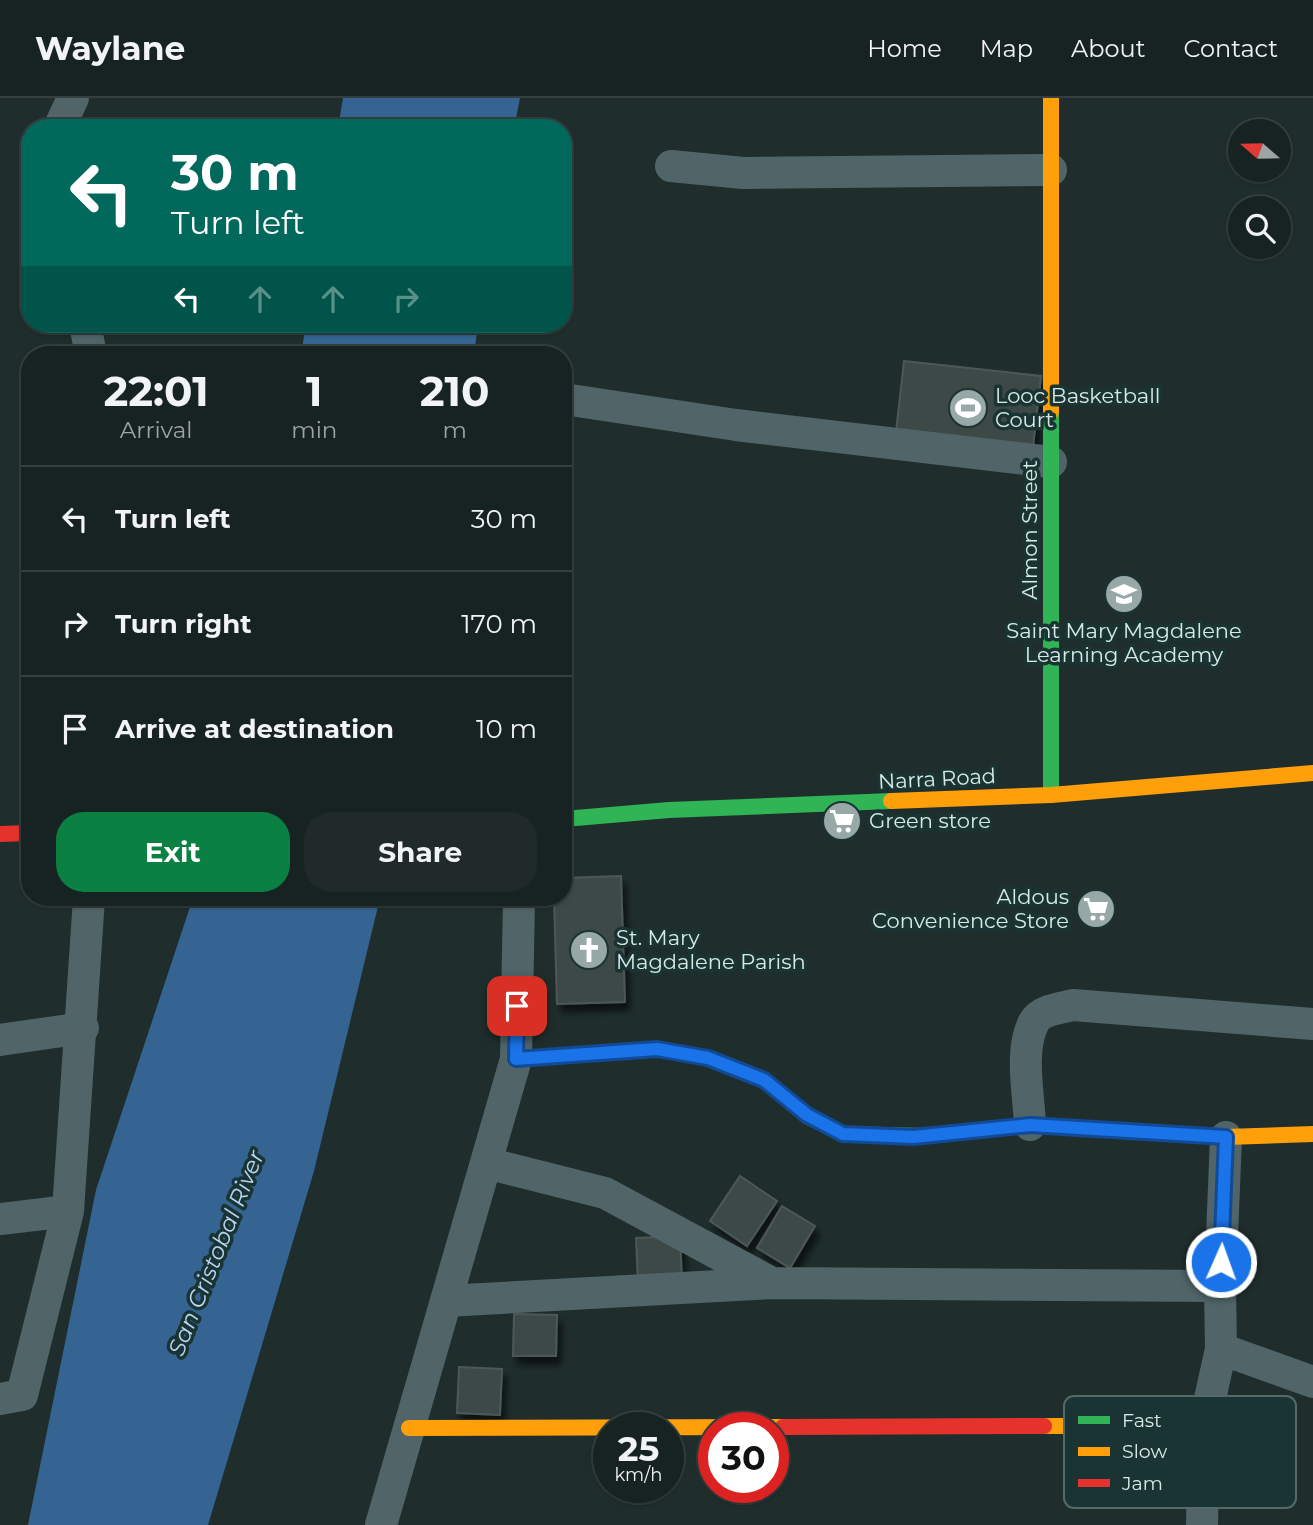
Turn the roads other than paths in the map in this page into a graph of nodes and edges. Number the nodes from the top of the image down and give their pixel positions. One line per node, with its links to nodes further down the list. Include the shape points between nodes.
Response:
1 (73, 98): 3 (street)
2 (1051, 98): 5 (street, Almon Street)
3 (63, 119)
4 (671, 166): 5 (street, via 743,173)
5 (1051, 170): 7 (street, Almon Street)
6 (572, 400): 7 (street, via 736,425)
7 (1051, 462): 9 (street, Almon Street)
8 (1313, 773): 9 (street, Narra Road)
9 (1051, 795): 10 (street, Narra Road, via 669,810)
10 (572, 818)
11 (21, 833): 12 (street)
12 (0, 834)
13 (89, 906): 16 (street)
14 (519, 906): 18 (street)
15 (1313, 1024): 19 (street, via 1073,1005 1046,1013 1034,1021 1027,1049)
16 (83, 1028): 17 (street); 23 (street)
17 (0, 1040)
18 (516, 1059): 19 (street, via 657,1049 708,1058 764,1080 807,1115 843,1134 913,1137); 22 (street)
19 (1030, 1125): 21 (street)
20 (1313, 1134): 21 (street)
21 (1226, 1137): 26 (street)
22 (486, 1164): 25 (street, via 604,1193); 27 (street)
23 (68, 1211): 24 (street); 31 (street, via 22,1395)
24 (0, 1219)
25 (772, 1283): 26 (street); 27 (street)
26 (1220, 1286): 28 (street)
27 (446, 1301): 33 (street)
28 (1221, 1349): 29 (street); 30 (street)
29 (1313, 1382)
30 (1211, 1396)
31 (0, 1399)
32 (1064, 1426): 33 (street)
33 (409, 1428): 34 (street)
34 (380, 1525)

